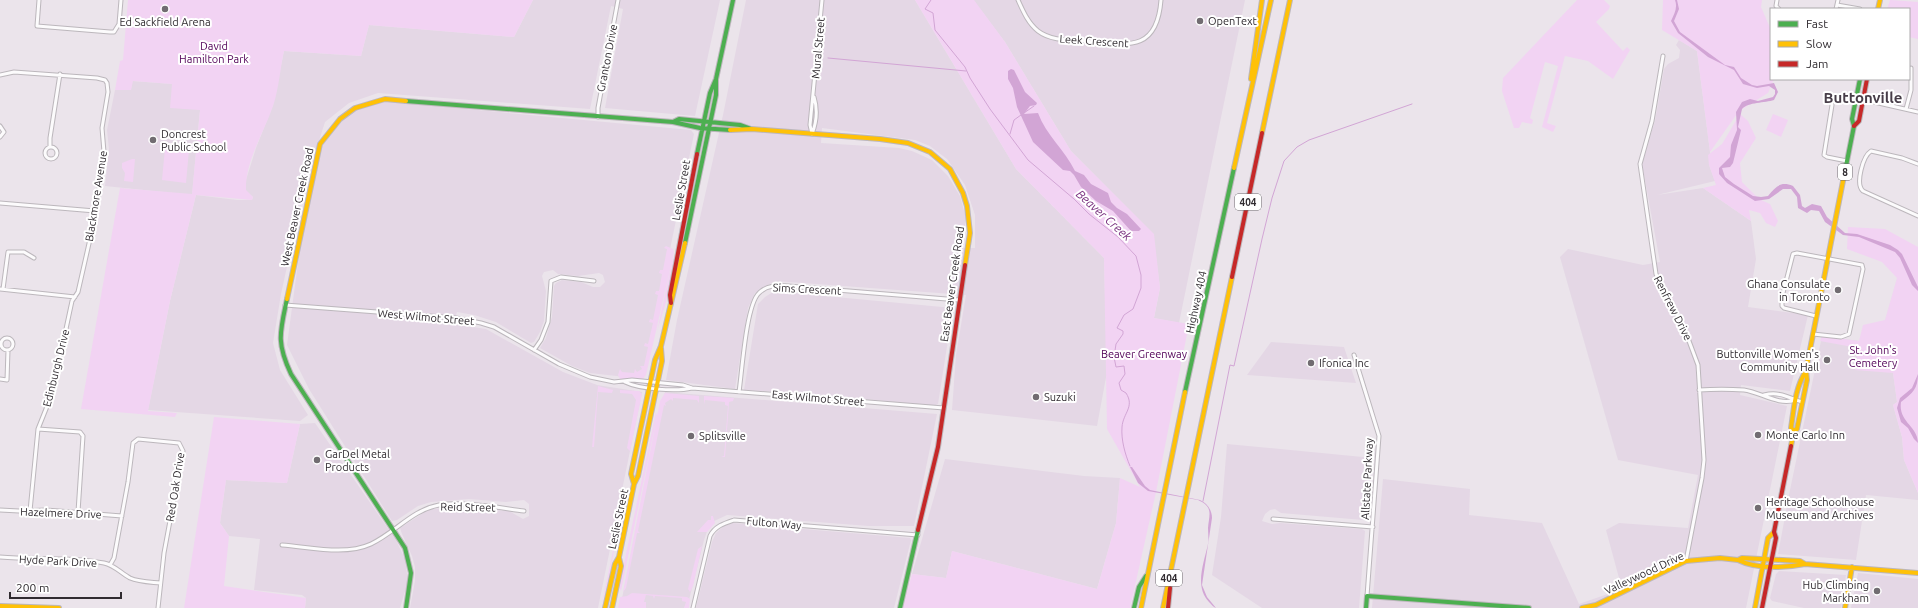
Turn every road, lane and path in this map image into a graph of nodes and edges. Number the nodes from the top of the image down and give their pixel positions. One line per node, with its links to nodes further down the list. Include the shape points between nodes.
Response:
1 (39, 0): 2 (street, via 37,26 110,32 117,31)
2 (122, 0)
3 (618, 0): 27 (street, Granton Drive)
4 (733, 0): 18 (main road, Leslie Street)
5 (822, 0): 21 (street, Mural Street)
6 (1018, 0): 7 (street, Leek Crescent, via 1038,32 1050,37 1123,45 1138,42 1155,29 1160,17)
7 (1161, 0)
8 (1262, 0): 25 (main road)
9 (1271, 0): 25 (main road, Highway 404 / 404)
10 (1290, 0): 86 (main road, 404)
11 (1838, 0): 12 (street)
12 (1836, 7): 13 (street)
13 (1848, 8)
14 (1663, 56): 66 (street, Renfrew Drive, via 1652,120 1640,164 1656,274 1692,345 1698,366)
15 (1911, 68): 24 (street, via 1911,90)
16 (60, 74): 17 (street, Blackmore Avenue, via 14,72); 38 (street); 42 (street, Blackmore Avenue, via 98,78 107,83 102,128 104,152)
17 (0, 75)
18 (716, 79): 28 (main road, Leslie Street); 30 (main road, Leslie Street)
19 (1860, 80): 22 (main road, 8)
20 (1867, 80): 23 (main road, 8)
21 (814, 96): 36 (street, Mural Street, via 810,125); 36 (street, Mural Street, via 817,107 816,125)
22 (1857, 98): 23 (street); 32 (main road, 8, via 1852,119); 39 (street, via 1834,96 1827,129 1824,155)
23 (1863, 100): 24 (street); 32 (main road, 8, via 1859,121)
24 (1906, 109): 26 (street)
25 (1246, 112): 94 (main road, Highway 404 / 404)
26 (1918, 112)
27 (598, 117): 29 (main road, West Beaver Creek Road); 50 (main road, West Beaver Creek Road, via 385,99 358,105 338,118 320,144)
28 (704, 121): 29 (main road, West Beaver Creek Road, via 679,119); 30 (main road, West Beaver Creek Road); 33 (main road, Leslie Street)
29 (673, 122): 33 (main road, West Beaver Creek Road)
30 (711, 122): 34 (main road, Leslie Street); 35 (main road, East Beaver Creek Road, via 740,124)
31 (0, 126): 37 (street, via 4,132)
32 (1854, 126): 39 (main road, 8)
33 (702, 127): 34 (main road, East Beaver Creek Road); 51 (main road, Leslie Street, via 670,295)
34 (709, 128): 35 (main road, East Beaver Creek Road); 51 (main road, Leslie Street)
35 (752, 129): 36 (main road, East Beaver Creek Road)
36 (812, 134): 49 (main road, East Beaver Creek Road, via 902,142 928,151 945,164 964,192 970,217)
37 (0, 137)
38 (50, 147): 38 (street, via 45,150 45,154 52,160 57,154 56,150)
39 (1847, 162): 45 (main road, 8)
40 (1918, 164): 43 (street, via 1871,151 1864,158 1859,184 1863,191)
41 (0, 203): 42 (street)
42 (95, 211): 48 (street, Blackmore Avenue)
43 (1918, 216)
44 (34, 258): 47 (street, via 24,252 8,252)
45 (1829, 258): 52 (main road, 8); 52 (street, via 1793,254 1782,297 1784,308); 53 (street, via 1862,265 1863,269 1849,334 1841,337)
46 (594, 281): 56 (street, via 561,277 551,281 548,322)
47 (2, 289): 48 (street)
48 (75, 297): 72 (street, Edinburgh Drive, via 52,394)
49 (960, 300): 67 (street, Sims Crescent, via 788,286 767,287 758,294 750,312); 71 (main road, East Beaver Creek Road)
50 (285, 305): 56 (street, West Wilmot Street, via 469,320 494,328); 82 (main road, West Beaver Creek Road, via 280,335 282,355 287,368)
51 (671, 305): 54 (main road, Leslie Street)
52 (1816, 316): 53 (main road, 8)
53 (1813, 334): 58 (main road, 8)
54 (661, 346): 61 (main road, Leslie Street, via 655,360); 62 (main road, Leslie Street, via 662,361)
55 (8, 350): 55 (street, via 12,348 13,342 11,338 5,337 0,344); 59 (street, via 7,380)
56 (534, 350): 60 (street, West Wilmot Street, via 577,373 602,381)
57 (1354, 355): 81 (street, Allstate Parkway, via 1379,436)
58 (1806, 370): 69 (main road, 8); 70 (main road, 8, via 1807,380)
59 (0, 379)
60 (625, 382): 61 (street, West Wilmot Street, via 632,380); 63 (street, West Wilmot Street)
61 (651, 383): 62 (street, West Wilmot Street); 63 (main road, Leslie Street)
62 (657, 383): 64 (main road, Leslie Street); 65 (street, East Wilmot Street)
63 (650, 388): 64 (street, West Wilmot Street); 74 (main road, Leslie Street, via 631,474)
64 (656, 388): 65 (street, East Wilmot Street); 74 (main road, Leslie Street, via 638,476)
65 (692, 388): 67 (street, East Wilmot Street)
66 (1699, 390): 68 (street, via 1743,390); 89 (street, Renfrew Drive, via 1704,460)
67 (739, 392): 71 (street, East Wilmot Street)
68 (1764, 395): 69 (street, via 1790,402); 69 (street, via 1774,393 1791,396)
69 (1796, 400): 70 (street); 73 (main road, 8, via 1791,428)
70 (1802, 402): 73 (main road, 8, via 1797,429)
71 (944, 408): 84 (main road, East Beaver Creek Road, via 934,468)
72 (38, 429): 77 (street, Edinburgh Drive); 78 (street, via 80,432 83,436)
73 (1794, 432): 83 (main road, 8)
74 (634, 484): 88 (main road, Leslie Street)
75 (0, 510): 77 (street, Hazelmere Drive)
76 (524, 510): 82 (street, Reid Street, via 441,505 419,512)
77 (30, 511): 78 (street, Hazelmere Drive)
78 (78, 512): 79 (street, Hazelmere Drive)
79 (122, 516): 92 (street, Red Oak Drive, via 114,558); 96 (street, Red Oak Drive, via 133,443 138,439 179,443 183,451)
80 (1273, 519): 81 (street)
81 (1373, 527): 97 (street, Allstate Parkway)
82 (394, 529): 85 (street, Reid Street, via 357,549 338,550); 101 (main road, West Beaver Creek Road, via 405,548 410,567 411,580)
83 (1774, 532): 90 (main road, 8, via 1768,538); 91 (main road, 8, via 1776,538)
84 (918, 535): 104 (street, Fulton Way, via 734,520 727,522 717,527 710,536); 105 (main road, East Beaver Creek Road)
85 (282, 545)
86 (1176, 548): 108 (main road, 404); 109 (main road)
87 (0, 557): 92 (street, Hyde Park Drive, via 41,557)
88 (619, 557): 102 (main road, Leslie Street, via 615,564); 103 (main road, Leslie Street, via 621,566)
89 (1686, 561): 90 (main road, Valleywood Drive, via 1742,558); 112 (main road, Valleywood Drive, via 1596,605)
90 (1764, 563): 91 (main road, Valleywood Drive); 113 (main road, 8)
91 (1772, 563): 93 (main road, Valleywood Drive); 114 (main road, 8)
92 (110, 565): 96 (street, Hyde Park Drive, via 131,578)
93 (1852, 567): 95 (main road, Valleywood Drive); 115 (main road)
94 (1148, 572): 106 (main road, via 1139,587); 107 (main road, Highway 404 / 404)
95 (1918, 573)
96 (160, 583): 100 (street, Red Oak Drive)
97 (1367, 596): 110 (main road, Allstate Parkway); 111 (main road)
98 (0, 606): 99 (main road)
99 (59, 608)
100 (158, 608)
101 (406, 608)
102 (605, 608)
103 (612, 608)
104 (693, 608)
105 (900, 608)
106 (1134, 608)
107 (1141, 608)
108 (1163, 608)
109 (1168, 608)
110 (1366, 608)
111 (1529, 608)
112 (1582, 608)
113 (1755, 608)
114 (1762, 608)
115 (1845, 608)

